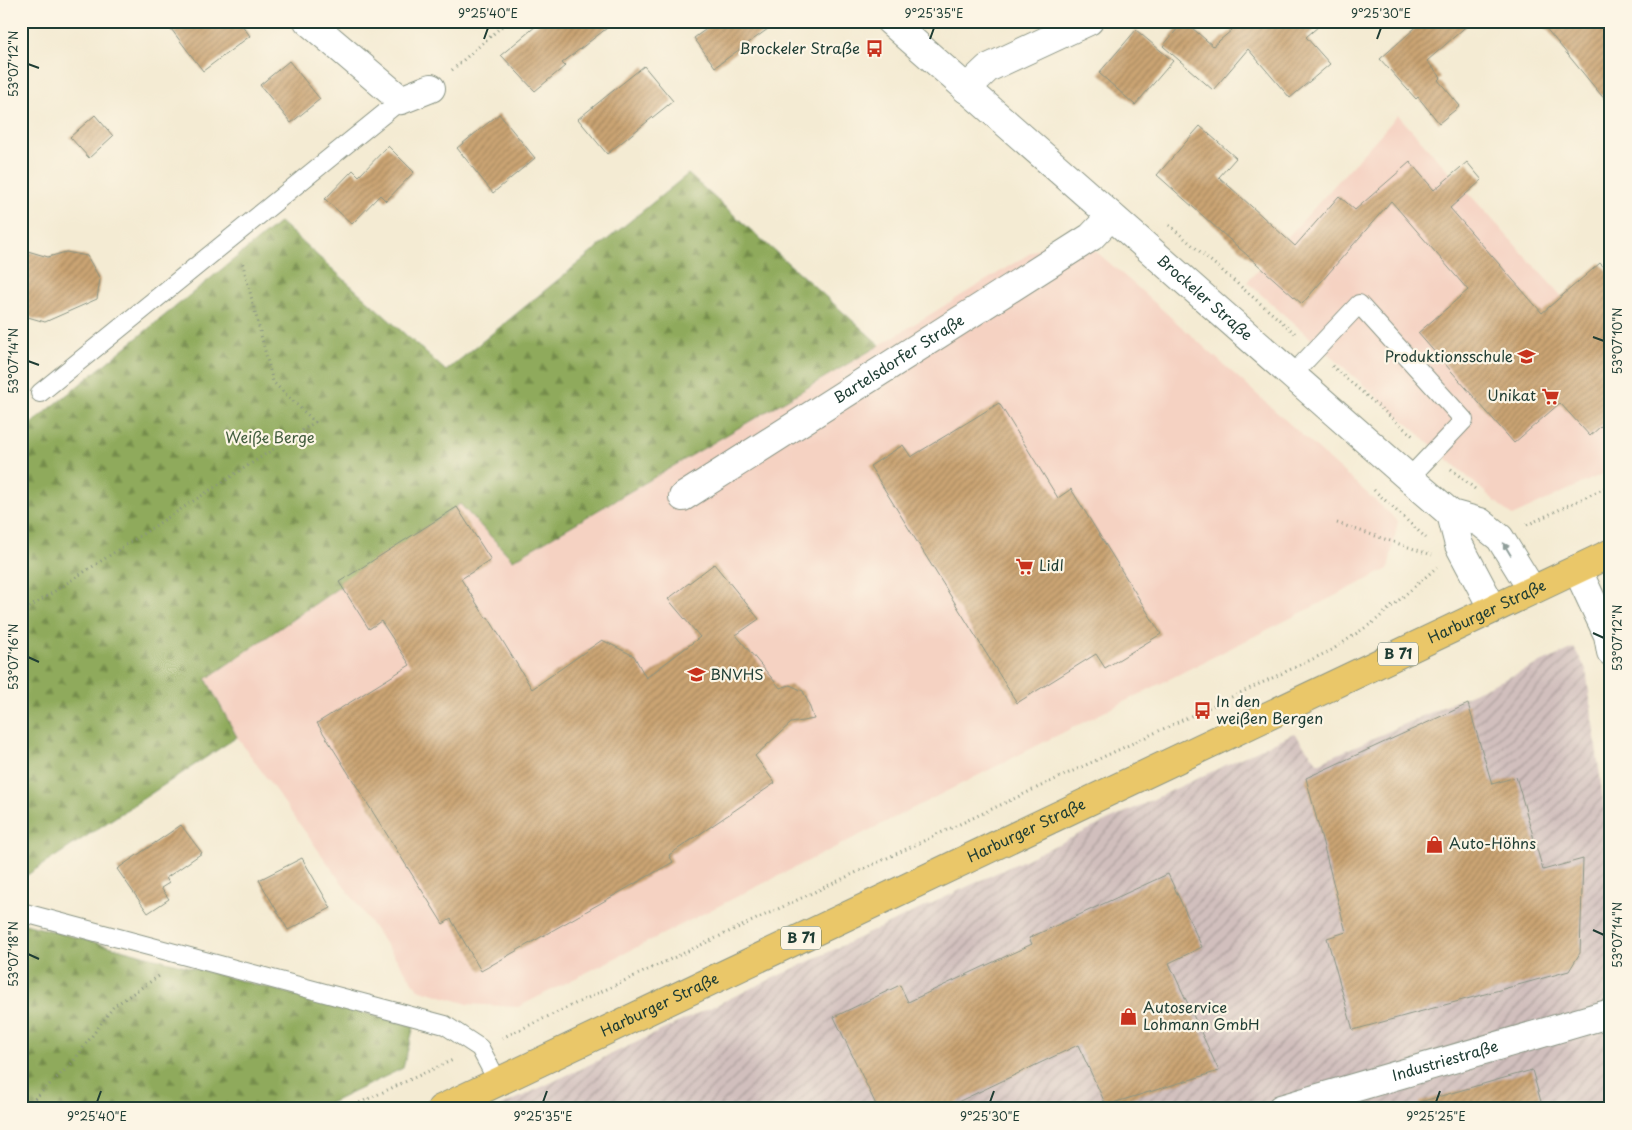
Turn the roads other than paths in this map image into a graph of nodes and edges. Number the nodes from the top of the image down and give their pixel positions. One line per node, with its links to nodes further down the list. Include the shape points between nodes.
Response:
1 (308, 21): 6 (street)
2 (890, 21): 5 (street, Brockeler Straße)
3 (1089, 21): 5 (street, via 988,68)
4 (431, 88): 6 (street)
5 (966, 88): 7 (street, Brockeler Straße)
6 (401, 100): 9 (lane)
7 (1111, 216): 8 (street, Brockeler Straße); 11 (street, Bartelsdorfer Straße, via 1091,237)
8 (1292, 375): 10 (street, Brockeler Straße); 10 (lane, via 1359,304 1464,420)
9 (40, 392)
10 (1409, 478): 12 (street, Brockeler Straße)
11 (683, 497)
12 (1451, 514): 15 (street, Brockeler Straße, one-way to 12, via 1500,538 1480,522); 16 (street, via 1459,545)
13 (1611, 553): 14 (main road, Harburger Straße / B 71)
14 (1578, 569): 15 (main road, Harburger Straße / B 71); 17 (street, via 1608,635)
15 (1532, 590): 16 (main road, Harburger Straße / B 71)
16 (1493, 609): 20 (main road, Harburger Straße / B 71)
17 (1611, 652)
18 (21, 912): 20 (lane, via 445,1025 480,1048)
19 (1611, 1013): 22 (street, Industriestraße)
20 (498, 1082): 21 (main road, Harburger Straße / B 71)
21 (441, 1109)
22 (1281, 1109)

